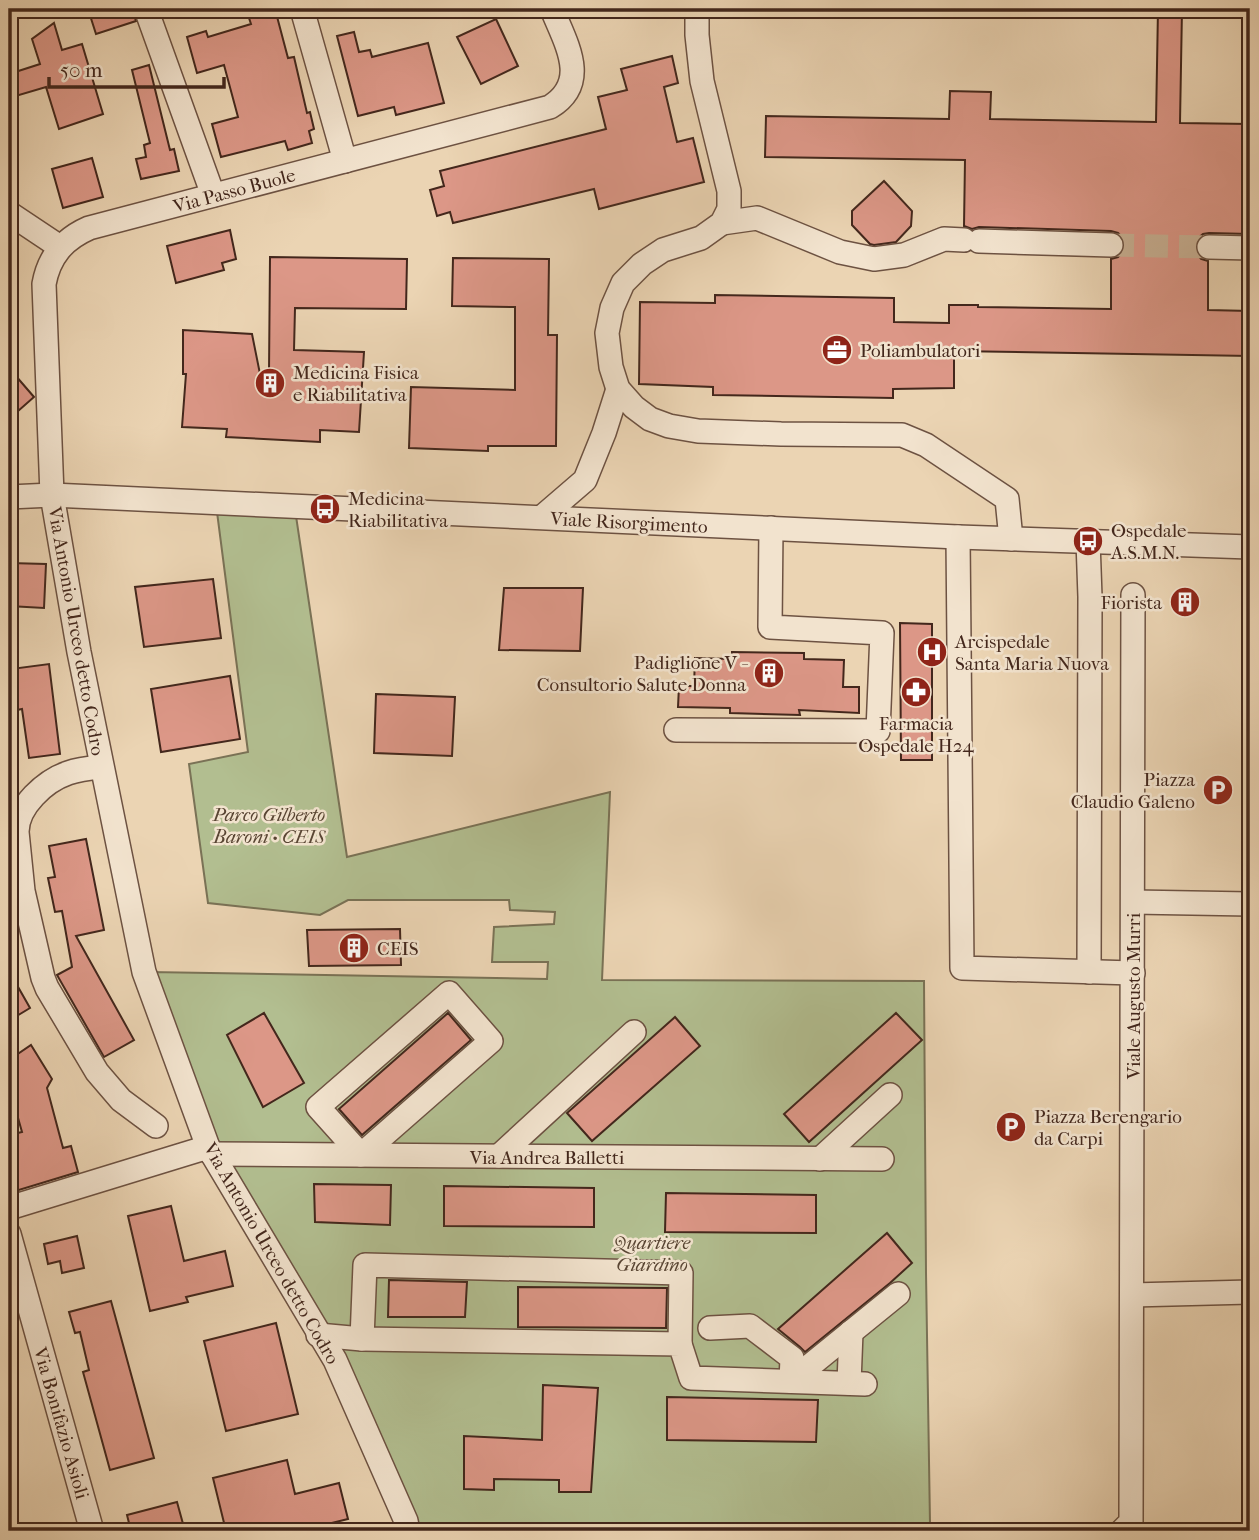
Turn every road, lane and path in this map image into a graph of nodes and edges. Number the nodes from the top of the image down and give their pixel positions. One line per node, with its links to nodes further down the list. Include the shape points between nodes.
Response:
1 (146, 9): 6 (street)
2 (302, 9): 5 (street)
3 (552, 9): 5 (street, Via Passo Buole, via 573,66 562,99 550,107)
4 (697, 9): 8 (street, via 702,81 729,191 729,209)
5 (345, 161): 6 (street, Via Passo Buole)
6 (213, 195): 10 (street, Via Passo Buole, via 89,228)
7 (9, 213): 10 (street)
8 (722, 223): 9 (street, via 757,218 840,252 874,258 904,255 944,239); 13 (street, via 701,238 663,250 623,283 607,334)
9 (1111, 245)
10 (60, 247): 14 (street, via 44,284)
11 (1209, 247): 12 (street)
12 (1250, 248)
13 (618, 388): 16 (street, via 586,480); 19 (street, via 650,419 698,431 902,435 926,445 1007,499)
14 (52, 495): 15 (street, Viale Risorgimento); 16 (street, Viale Risorgimento); 24 (street, Via Antonio Urceo detto Codro)
15 (9, 497)
16 (542, 517): 17 (street, Viale Risorgimento)
17 (771, 528): 18 (street, Viale Risorgimento); 23 (street, via 770,627 882,633 878,731)
18 (958, 537): 19 (street, Viale Risorgimento); 28 (street, via 962,968)
19 (1011, 539): 20 (street, Viale Risorgimento)
20 (1088, 541): 21 (street, Viale Risorgimento); 28 (street)
21 (1250, 547)
22 (1133, 595): 26 (street, Viale Augusto Murri)
23 (676, 730)
24 (101, 766): 25 (street, Via Antonio Urceo detto Codro, via 57,778 31,799 17,824); 33 (street, Via Antonio Urceo detto Codro, via 144,972)
25 (16, 896): 32 (street, Via Antonio Urceo detto Codro, via 43,978 97,1072 121,1100)
26 (1133, 902): 27 (street); 29 (street, Viale Augusto Murri)
27 (1250, 904)
28 (1089, 972): 29 (street)
29 (1133, 973): 42 (street, Viale Augusto Murri)
30 (634, 1032): 35 (street)
31 (890, 1095): 36 (street)
32 (156, 1126)
33 (210, 1151): 34 (street, Via Andrea Balletti); 38 (street, Via Andrea Balletti); 45 (street, Via Antonio Urceo detto Codro)
34 (361, 1155): 34 (street, via 491,1041 449,993 318,1107); 35 (street, Via Andrea Balletti)
35 (499, 1156): 36 (street, Via Andrea Balletti)
36 (820, 1159): 37 (street, Via Andrea Balletti)
37 (882, 1159)
38 (9, 1208)
39 (9, 1234): 50 (street, Via Bonifazio Asioli)
40 (1250, 1292): 42 (street)
41 (898, 1294): 44 (street)
42 (1132, 1295): 49 (street, Viale Augusto Murri)
43 (710, 1328): 48 (street, via 750,1326 792,1358)
44 (851, 1332): 48 (street); 48 (street, via 857,1384)
45 (318, 1335): 46 (street); 51 (street, Via Antonio Urceo detto Codro, via 335,1360)
46 (362, 1339): 47 (street); 47 (street, via 366,1265 681,1273)
47 (680, 1344): 48 (street, via 691,1378)
48 (791, 1381)
49 (1131, 1528)
50 (92, 1531)
51 (408, 1531)

